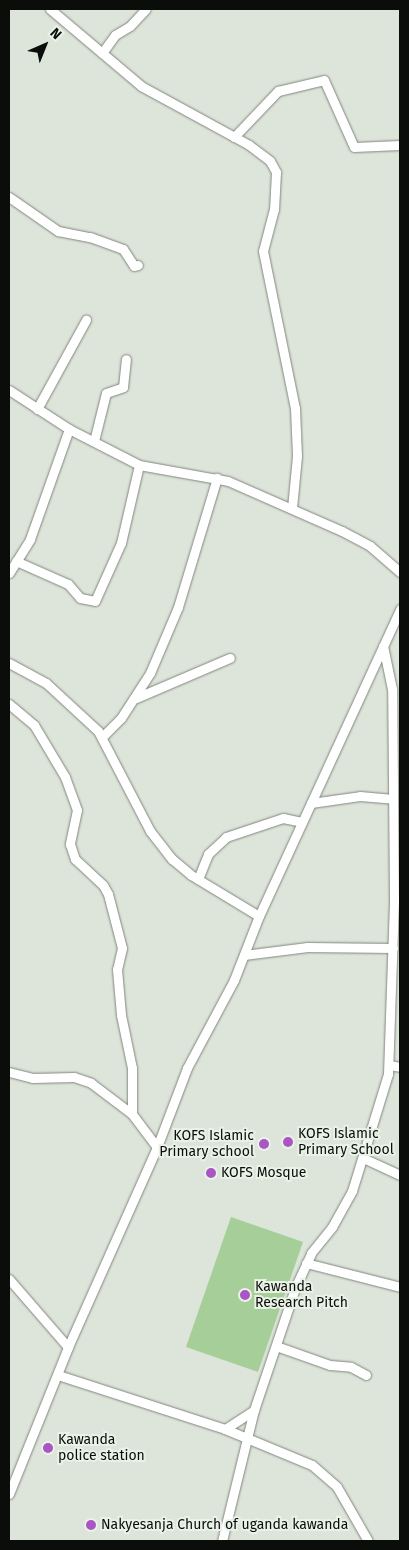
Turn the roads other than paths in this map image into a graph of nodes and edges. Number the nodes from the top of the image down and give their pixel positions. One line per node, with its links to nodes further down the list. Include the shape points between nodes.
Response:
1 (50, 9): 3 (street)
2 (146, 9): 3 (street, via 116,35)
3 (102, 53): 4 (street, via 124,74 164,101)
4 (234, 137): 5 (street, via 278,91 324,80 354,147); 16 (street, via 260,152 276,172 271,229 263,251 295,408 297,456)
5 (400, 145)
6 (9, 196): 7 (street, via 58,231 90,237 123,249 134,266)
7 (138, 265)
8 (86, 320): 11 (street)
9 (126, 359): 13 (street, via 124,386 106,394)
10 (9, 390): 11 (street)
11 (37, 409): 12 (street)
12 (70, 429): 13 (street); 17 (street, via 32,532)
13 (94, 441): 14 (street)
14 (139, 465): 15 (street); 17 (street, via 121,543 96,601 80,598 68,584)
15 (217, 478): 16 (street); 24 (street, via 175,616)
16 (292, 508): 18 (street, via 370,546)
17 (16, 561): 19 (street)
18 (400, 572)
19 (9, 573)
20 (400, 608): 21 (street)
21 (383, 646): 27 (street, via 392,689); 28 (street)
22 (230, 658): 24 (street)
23 (9, 664): 26 (street, via 46,683)
24 (136, 698): 26 (street)
25 (9, 704): 37 (street, via 34,725 65,776 77,810 70,844 75,858 108,894 122,948 118,969 121,1015 132,1068)
26 (102, 737): 30 (street, via 150,831 172,859)
27 (393, 799): 28 (street, via 360,796); 32 (street)
28 (311, 803): 29 (street)
29 (302, 822): 30 (street, via 283,818 226,838 208,854); 31 (street)
30 (198, 879): 31 (street)
31 (259, 916): 33 (street)
32 (393, 948): 33 (street, via 307,947); 34 (street)
33 (244, 955): 38 (street, via 187,1068)
34 (389, 1066): 35 (street); 39 (street)
35 (400, 1067)
36 (9, 1072): 37 (street, via 33,1078 74,1077 99,1088)
37 (132, 1114): 38 (street)
38 (157, 1147): 44 (street)
39 (363, 1158): 40 (street); 41 (street, via 347,1202)
40 (400, 1175)
41 (306, 1263): 43 (street); 45 (street)
42 (9, 1279): 44 (street)
43 (400, 1287)
44 (68, 1346): 46 (street)
45 (276, 1346): 47 (street, via 330,1366 351,1367); 48 (street)
46 (58, 1375): 49 (street); 51 (street)
47 (366, 1375)
48 (254, 1410): 49 (street); 50 (street)
49 (226, 1429): 50 (street)
50 (249, 1438): 52 (street); 53 (street, via 324,1474 349,1503)
51 (9, 1494)
52 (222, 1541)
53 (370, 1541)

